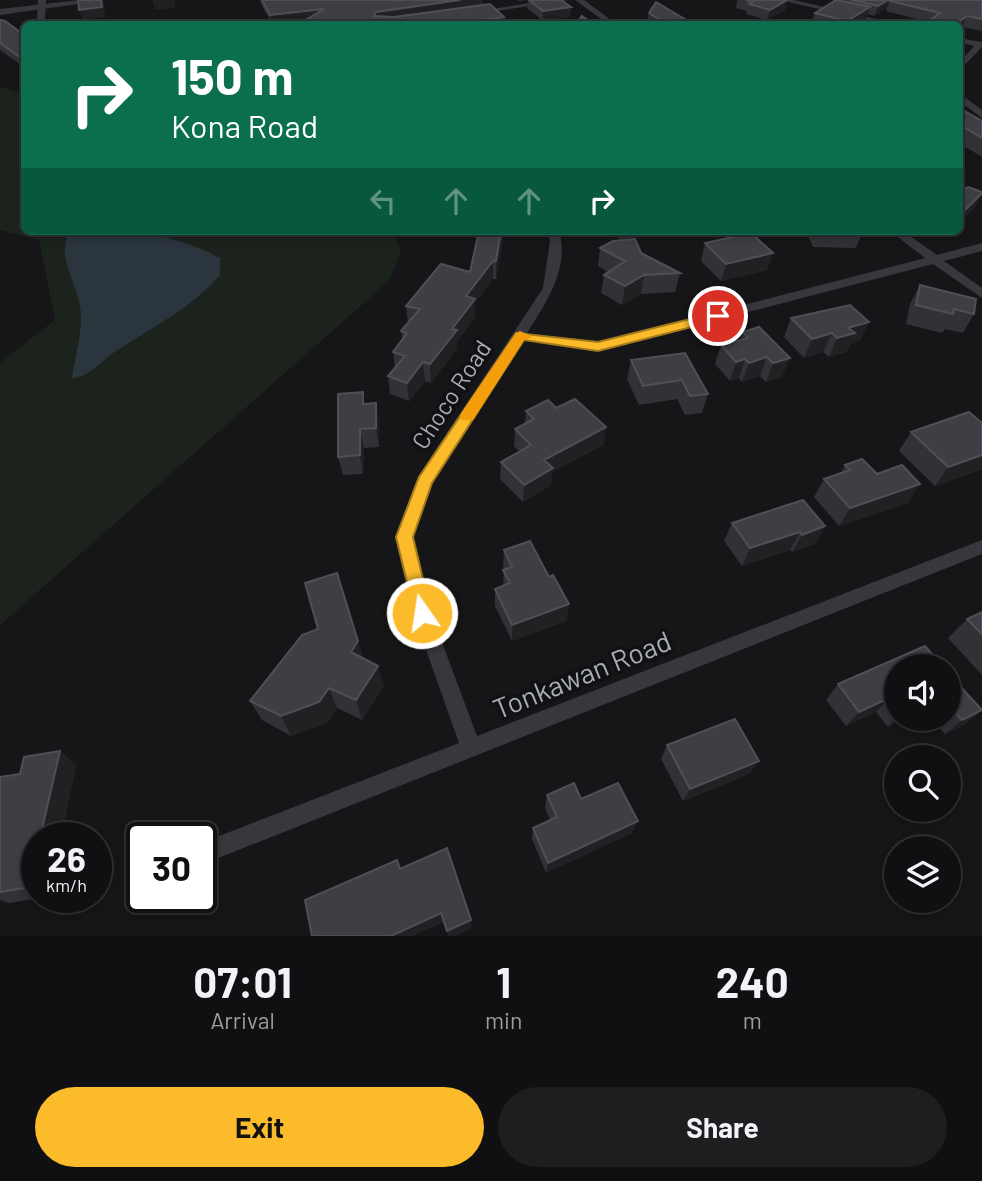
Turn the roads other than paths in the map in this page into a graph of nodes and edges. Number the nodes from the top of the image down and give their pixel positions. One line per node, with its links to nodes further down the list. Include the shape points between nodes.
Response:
1 (102, 0): 5 (street)
2 (565, 0): 7 (street)
3 (579, 0): 9 (street)
4 (784, 0): 10 (street)
5 (42, 4): 6 (street); 8 (street)
6 (0, 12)
7 (473, 12)
8 (43, 21)
9 (608, 21)
10 (879, 21)
11 (963, 41): 12 (street)
12 (981, 44): 13 (street)
13 (963, 64)
14 (963, 99): 15 (street)
15 (982, 115)
16 (554, 235): 21 (street, Choco Road, via 549,288)
17 (901, 235): 19 (street)
18 (982, 247): 19 (street)
19 (935, 260): 20 (street); 21 (street, via 598,347)
20 (982, 294)
21 (520, 336): 23 (street, Choco Road, via 424,481 404,537 422,613)
22 (982, 547): 23 (street, Tonkawan Road)
23 (471, 749): 24 (street, Tonkawan Road)
24 (217, 848)

